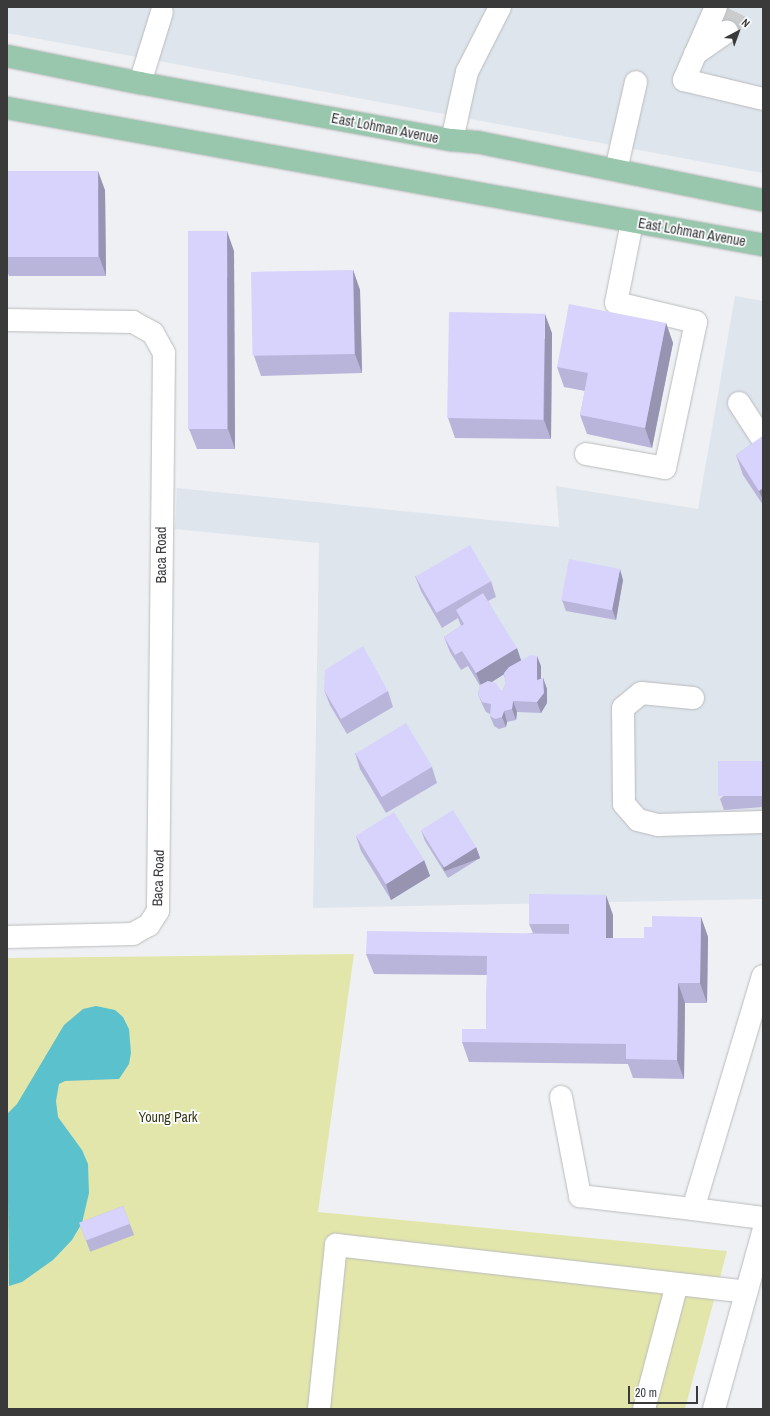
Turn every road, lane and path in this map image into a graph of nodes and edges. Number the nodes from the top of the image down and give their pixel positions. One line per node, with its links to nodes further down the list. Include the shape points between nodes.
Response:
1 (500, 7): 11 (street, via 467,72)
2 (716, 7): 5 (street)
3 (162, 12): 8 (street)
4 (727, 32): 5 (street)
5 (695, 54): 9 (street, via 684,80)
6 (7, 56): 8 (main road, East Lohman Avenue)
7 (636, 82): 12 (street)
8 (140, 83): 11 (main road, East Lohman Avenue)
9 (763, 99)
10 (7, 108): 14 (main road, East Lohman Avenue)
11 (452, 140): 12 (main road, East Lohman Avenue, via 477,142)
12 (616, 170): 13 (main road, East Lohman Avenue)
13 (763, 200)
14 (632, 222): 15 (main road, East Lohman Avenue); 19 (street, via 616,303 696,322 665,468)
15 (763, 245)
16 (7, 320): 22 (street, Baca Road, via 134,322 153,333 164,353 158,911 148,925 133,934)
17 (739, 403): 18 (street)
18 (763, 440)
19 (586, 454)
20 (693, 698): 21 (street, via 640,693 623,708 624,804 638,820 658,825)
21 (763, 822)
22 (7, 937)
23 (763, 976): 25 (street)
24 (561, 1097): 25 (street, via 580,1196)
25 (693, 1209): 26 (street)
26 (763, 1218)
27 (763, 1232): 29 (street)
28 (677, 1284): 29 (street); 30 (street, via 336,1245); 31 (street)
29 (746, 1292): 32 (street)
30 (319, 1409)
31 (644, 1409)
32 (714, 1409)

